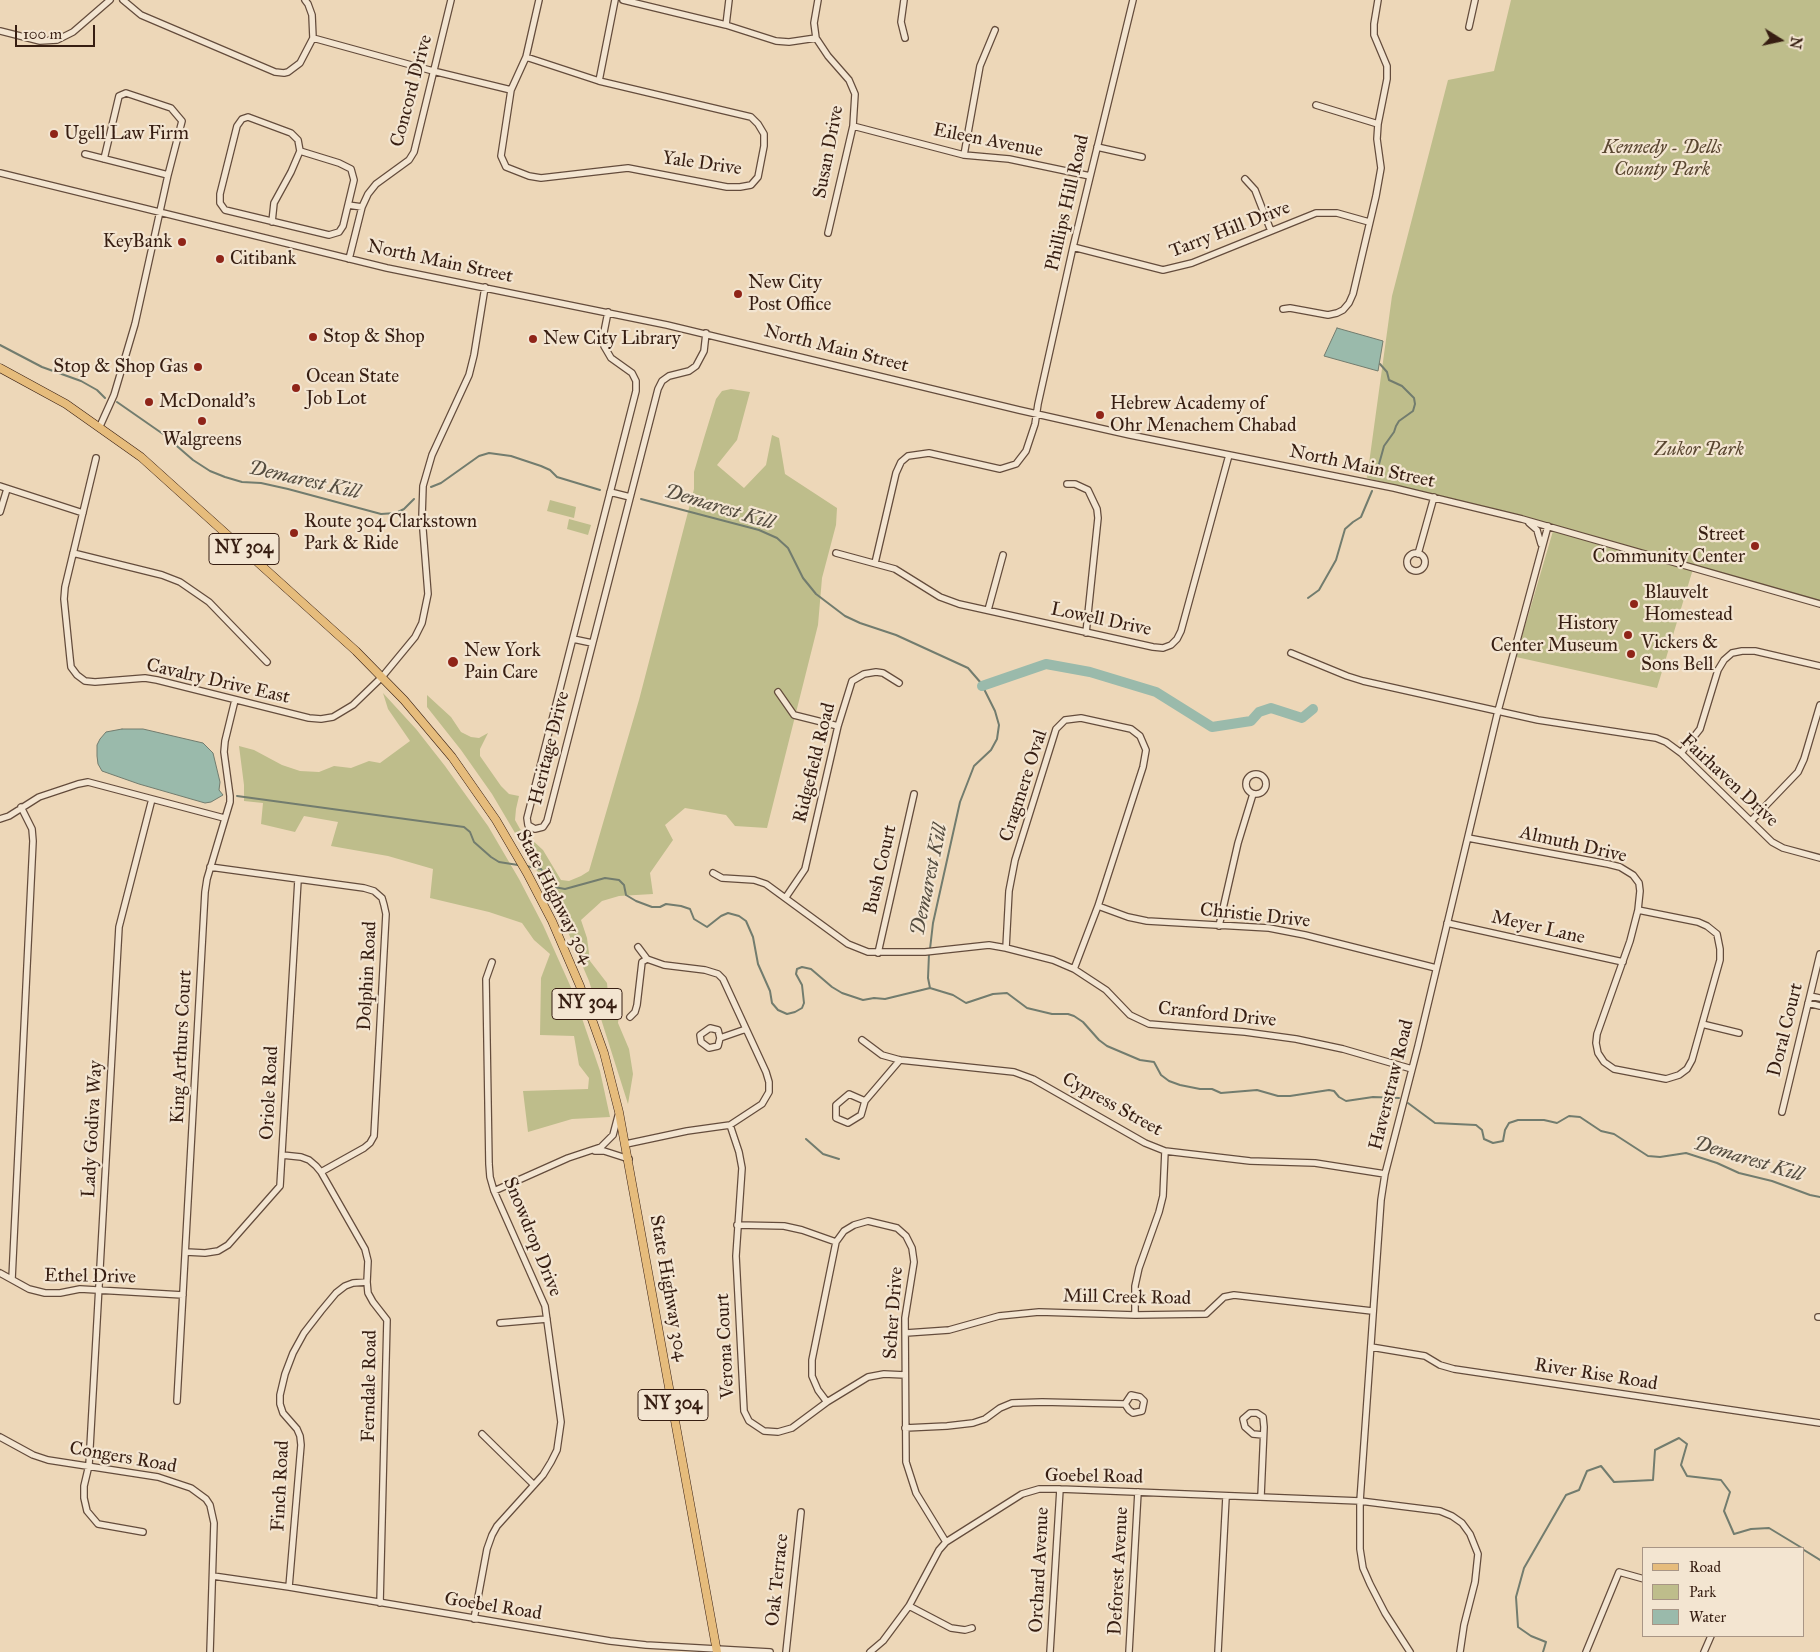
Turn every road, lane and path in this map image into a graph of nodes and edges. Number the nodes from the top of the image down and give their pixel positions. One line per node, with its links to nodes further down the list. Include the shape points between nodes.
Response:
1 (110, 0): 17 (street, via 73,32 57,40 40,41)
2 (123, 0): 18 (street, via 141,15 275,72 288,72 300,63)
3 (304, 0): 18 (street, via 312,15)
4 (451, 0): 22 (street, Concord Drive)
5 (539, 0): 21 (street)
6 (615, 0): 23 (street)
7 (622, 0): 14 (street)
8 (729, 0): 14 (street)
9 (818, 0): 19 (street, via 814,23)
10 (904, 0): 20 (street, via 901,22)
11 (1133, 0): 28 (street, Phillips Hill Road)
12 (1378, 0): 26 (street, via 1374,35 1387,66)
13 (1476, 0): 15 (street)
14 (726, 25): 19 (street, via 776,41)
15 (1469, 27)
16 (995, 30): 31 (street, via 980,66)
17 (0, 31)
18 (313, 38): 22 (street)
19 (816, 38): 27 (street, Susan Drive, via 850,80 855,94)
20 (905, 38)
21 (526, 57): 23 (street, Yale Drive); 24 (street)
22 (433, 71): 24 (street); 39 (street, Concord Drive, via 414,152 409,160 376,184)
23 (599, 81): 24 (street, Yale Drive, via 751,117 764,134 758,177 751,185 740,188 628,168 541,178 513,171 500,156)
24 (511, 90)
25 (1316, 105): 26 (street)
26 (1378, 124): 42 (street, via 1381,168)
27 (853, 126): 31 (street, Eileen Avenue); 44 (street, Susan Drive)
28 (1097, 147): 32 (street); 36 (street, Phillips Hill Road)
29 (300, 151): 38 (street, via 350,169 354,180); 41 (street, via 274,203); 41 (street, via 298,140 292,133 248,118 242,119 237,126 220,203 225,210)
30 (85, 154): 33 (street)
31 (964, 155): 36 (street, Eileen Avenue, via 1009,159)
32 (1142, 157)
33 (104, 160): 35 (street); 35 (street, via 119,96 126,93 171,108 182,121)
34 (0, 173): 40 (street, North Main Street)
35 (168, 174): 40 (street)
36 (1090, 176): 45 (street, Phillips Hill Road)
37 (1245, 179): 43 (street, via 1255,190)
38 (348, 205): 39 (street); 41 (street, via 343,226 339,232 329,235)
39 (362, 207): 46 (street, Concord Drive)
40 (160, 212): 46 (street, North Main Street); 53 (street, via 135,324 114,395)
41 (272, 222)
42 (1369, 222): 43 (street, Tarry Hill Drive, via 1326,212); 48 (street, via 1353,294 1344,310 1328,315 1297,308)
43 (1271, 231): 45 (street, Tarry Hill Drive, via 1192,264 1163,270)
44 (828, 233)
45 (1073, 247): 52 (street, Phillips Hill Road)
46 (349, 259): 47 (street, North Main Street)
47 (485, 288): 49 (street, North Main Street); 80 (street, Cavalry Drive East, via 471,367 432,455 423,486 426,608 415,637)
48 (1282, 310)
49 (608, 312): 50 (street, North Main Street); 59 (street, Heritage Drive, via 604,346 611,358 632,373 636,384)
50 (706, 333): 52 (street, North Main Street); 60 (street, Heritage Drive, via 704,351 698,364 689,371 669,376 659,386)
51 (0, 368): 53 (main road, State Highway 304 / NY 304, via 49,393)
52 (1036, 414): 54 (street, North Main Street); 71 (street, Phillips Hill Road, via 1026,451 1019,461 1008,467 992,468 929,454 908,456 901,462)
53 (100, 426): 80 (main road, State Highway 304 / NY 304, via 161,474)
54 (1228, 455): 61 (street, North Main Street); 74 (street, Lowell Drive, via 1177,640 1171,645 1153,648)
55 (96, 458): 63 (street, Cavalry Drive East)
56 (1067, 484): 74 (street, via 1088,490 1098,518)
57 (0, 486): 58 (street)
58 (7, 489): 62 (street); 63 (street)
59 (610, 492): 60 (street); 75 (street, Heritage Drive)
60 (630, 497): 76 (street, Heritage Drive)
61 (1434, 497): 64 (street, North Main Street); 69 (street)
62 (0, 512)
63 (83, 513): 67 (street, Cavalry Drive East)
64 (1522, 519): 65 (street, North Main Street); 66 (street, via 1539,533)
65 (1548, 526): 66 (street, Haverstraw Road); 72 (street, North Main Street)
66 (1540, 552): 85 (street, Haverstraw Road)
67 (73, 553): 78 (street, via 180,582 209,602); 83 (street, Cavalry Drive East, via 64,599 70,658 77,675 94,682 145,678)
68 (836, 553): 71 (street, Lowell Drive)
69 (1418, 554)
70 (1002, 556): 73 (street)
71 (875, 563): 73 (street, Lowell Drive, via 901,572 949,601)
72 (1820, 604)
73 (988, 610): 74 (street, Lowell Drive)
74 (1086, 633)
75 (573, 639): 76 (street); 76 (street, Heritage Drive, via 527,818 528,824 535,829 543,827 547,821)
76 (592, 644)
77 (1291, 653): 85 (street, Fairhaven Drive, via 1363,681)
78 (268, 662)
79 (1820, 666): 87 (street, via 1755,651 1732,653 1718,670 1700,729)
80 (382, 677): 83 (street, Cavalry Drive East, via 353,705 327,718 309,718); 127 (main road, State Highway 304 / NY 304, via 452,757 519,858 555,927 580,986)
81 (899, 683): 86 (street, Ridgefield Road, via 876,672 864,674 852,682)
82 (778, 692): 86 (street, via 794,715)
83 (235, 700): 92 (street, King Arthurs Court, via 225,741 230,796)
84 (1820, 705): 94 (street, via 1798,772)
85 (1498, 711): 87 (street, Fairhaven Drive, via 1656,738); 95 (street, Haverstraw Road)
86 (838, 726): 100 (street, Ridgefield Road, via 805,869)
87 (1681, 754): 94 (street, Fairhaven Drive)
88 (914, 794): 107 (street, Bush Court)
89 (1253, 794): 104 (street)
90 (152, 799): 91 (street, via 88,782 57,790); 92 (street); 144 (street, Lady Godiva Way, via 119,927)
91 (21, 808): 93 (street); 142 (street, via 32,829 33,841)
92 (224, 818): 97 (street, King Arthurs Court)
93 (0, 819)
94 (1751, 821): 96 (street, Fairhaven Drive, via 1772,842 1783,848)
95 (1468, 838): 102 (street, Almuth Drive, via 1620,868 1638,882); 103 (street, Haverstraw Road)
96 (1820, 858)
97 (210, 867): 99 (street, Dolphin Road); 140 (street, King Arthurs Court, via 205,892)
98 (713, 873): 100 (street, Cranford Drive, via 722,878 754,880)
99 (298, 880): 133 (street, Oriole Road); 135 (street, Dolphin Road, via 374,891 382,898 386,914 374,1136 364,1148)
100 (786, 897): 107 (street, Cranford Drive, via 848,944)
101 (1098, 906): 104 (street, Christie Drive, via 1128,918); 106 (street, Cragmere Oval, via 1146,750 1140,736 1131,728 1081,718 1065,720 1056,729 1051,742 1015,860 1009,891); 112 (street, Cragmere Oval)
102 (1638, 910): 111 (street); 119 (street, via 1698,922 1716,934 1720,960)
103 (1448, 923): 111 (street, Meyer Lane); 113 (street, Haverstraw Road)
104 (1219, 926): 113 (street, Christie Drive, via 1269,928)
105 (638, 947): 109 (street)
106 (1006, 948): 107 (street, Cranford Drive, via 989,945); 112 (street, Cranford Drive)
107 (878, 954)
108 (1820, 954): 114 (street, Doral Court)
109 (647, 959): 118 (street, via 642,962 637,1005); 120 (street, via 718,974)
110 (492, 962): 137 (street, Snowdrop Drive, via 486,979 489,1164)
111 (1623, 962): 119 (street, via 1597,1034 1598,1053 1604,1062 1614,1069 1656,1078 1679,1075 1692,1060)
112 (1074, 968): 125 (street, Cranford Drive, via 1106,990 1130,1016 1149,1024 1296,1039)
113 (1436, 968): 125 (street, Haverstraw Road)
114 (1810, 996): 115 (street); 116 (street, Doral Court)
115 (1820, 998)
116 (1808, 1003): 117 (street); 128 (street, Doral Court)
117 (1820, 1006)
118 (630, 1017)
119 (1702, 1024): 121 (street)
120 (746, 1030): 122 (street); 129 (street, via 766,1072 769,1092 762,1104)
121 (1739, 1033)
122 (720, 1038)
123 (862, 1040): 124 (street, Cypress Street, via 882,1055)
124 (900, 1060): 126 (street); 132 (street, Cypress Street, via 1014,1072 1032,1078 1145,1143)
125 (1412, 1069): 136 (street, Haverstraw Road)
126 (865, 1102): 126 (street, via 861,1115 848,1122 836,1118 836,1105 849,1094)
127 (619, 1112): 130 (main road, State Highway 304 / NY 304); 131 (street, via 610,1140)
128 (1782, 1112)
129 (730, 1125): 130 (street); 138 (street, Verona Court, via 742,1168)
130 (626, 1144): 134 (main road, State Highway 304 / NY 304)
131 (590, 1151): 134 (street); 137 (street)
132 (1165, 1151): 136 (street, Cypress Street, via 1250,1161 1315,1163); 147 (street, via 1163,1196 1139,1268)
133 (282, 1156): 135 (street, Ferndale Road, via 309,1160); 140 (street, Oriole Road, via 278,1190 228,1245 218,1252)
134 (629, 1158): 179 (main road, State Highway 304 / NY 304)
135 (321, 1172): 143 (street, Ferndale Road, via 365,1249)
136 (1385, 1174): 146 (street, Haverstraw Road)
137 (494, 1191): 148 (street, Snowdrop Drive, via 540,1293)
138 (737, 1225): 139 (street, via 784,1226); 154 (street, Verona Court, via 744,1411 749,1421 764,1430 778,1432 792,1428)
139 (836, 1242): 150 (street, Scher Drive, via 844,1231 868,1221 896,1228 906,1236 914,1262 905,1318); 154 (street, via 812,1360 812,1376)
140 (186, 1252): 145 (street, King Arthurs Court)
141 (0, 1272): 142 (street, Ethel Drive)
142 (12, 1279): 144 (street, Ethel Drive, via 29,1289 45,1293)
143 (367, 1282): 173 (street, Finch Road, via 345,1286 336,1293 304,1333 285,1374 280,1404 283,1414 297,1429 301,1445); 174 (street, Ferndale Road, via 368,1293 387,1320)
144 (98, 1290): 145 (street, Ethel Drive); 161 (street, Lady Godiva Way)
145 (183, 1296): 153 (street, King Arthurs Court)
146 (1372, 1311): 147 (street, Mill Creek Road, via 1234,1295 1224,1298 1206,1314); 151 (street, Haverstraw Road)
147 (1135, 1315): 150 (street, Mill Creek Road, via 1039,1312 999,1316 949,1330)
148 (547, 1320): 149 (street); 162 (street, Snowdrop Drive, via 560,1436 551,1462)
149 (500, 1323)
150 (906, 1333): 152 (street, Scher Drive)
151 (1371, 1347): 156 (street, River Rise Road, via 1425,1356 1454,1369); 167 (street, Haverstraw Road)
152 (905, 1375): 154 (street, Verona Court, via 868,1377); 157 (street, Scher Drive)
153 (177, 1401)
154 (828, 1402)
155 (1125, 1404): 157 (street, via 1019,1402 973,1423)
156 (1820, 1424)
157 (905, 1428): 170 (street, Scher Drive, via 906,1462 916,1493)
158 (482, 1434): 162 (street)
159 (1263, 1436): 159 (street, via 1262,1417 1257,1412 1250,1413 1243,1419 1245,1427 1253,1434); 165 (street)
160 (0, 1437): 161 (street, Congers Road, via 32,1455)
161 (89, 1465): 169 (street, Lady Godiva Way, via 84,1498 92,1518 105,1527); 171 (street, Congers Road, via 176,1482 206,1499 214,1523)
162 (534, 1484): 176 (street, Snowdrop Drive, via 492,1535)
163 (1060, 1489): 164 (street, Goebel Road); 170 (street, Goebel Road, via 1039,1489 1022,1494); 184 (street, Orchard Avenue)
164 (1138, 1492): 166 (street, Goebel Road); 185 (street, Deforest Avenue)
165 (1261, 1496): 166 (street, Goebel Road); 167 (street, Goebel Road)
166 (1226, 1497): 186 (street)
167 (1360, 1501): 187 (street, Haverstraw Road, via 1363,1568 1378,1600); 188 (street, Goebel Road, via 1440,1511 1462,1523 1470,1534 1478,1554 1477,1568)
168 (801, 1512): 182 (street, Oak Terrace)
169 (143, 1532)
170 (946, 1542): 175 (street, Goebel Road)
171 (212, 1576): 173 (street, Goebel Road); 180 (street, Congers Road)
172 (1642, 1578): 189 (street, via 1620,1572)
173 (289, 1587): 174 (street, Goebel Road)
174 (380, 1603): 176 (street, Goebel Road)
175 (909, 1606): 177 (street, via 951,1628); 183 (street, Goebel Road)
176 (474, 1619): 179 (street, Goebel Road, via 610,1641)
177 (972, 1628)
178 (1711, 1637): 190 (street)
179 (717, 1651): 181 (street, Goebel Road)
180 (210, 1652)
181 (770, 1652)
182 (786, 1652)
183 (870, 1652)
184 (1050, 1652)
185 (1129, 1652)
186 (1218, 1652)
187 (1410, 1652)
188 (1460, 1652)
189 (1586, 1652)
190 (1704, 1652)

